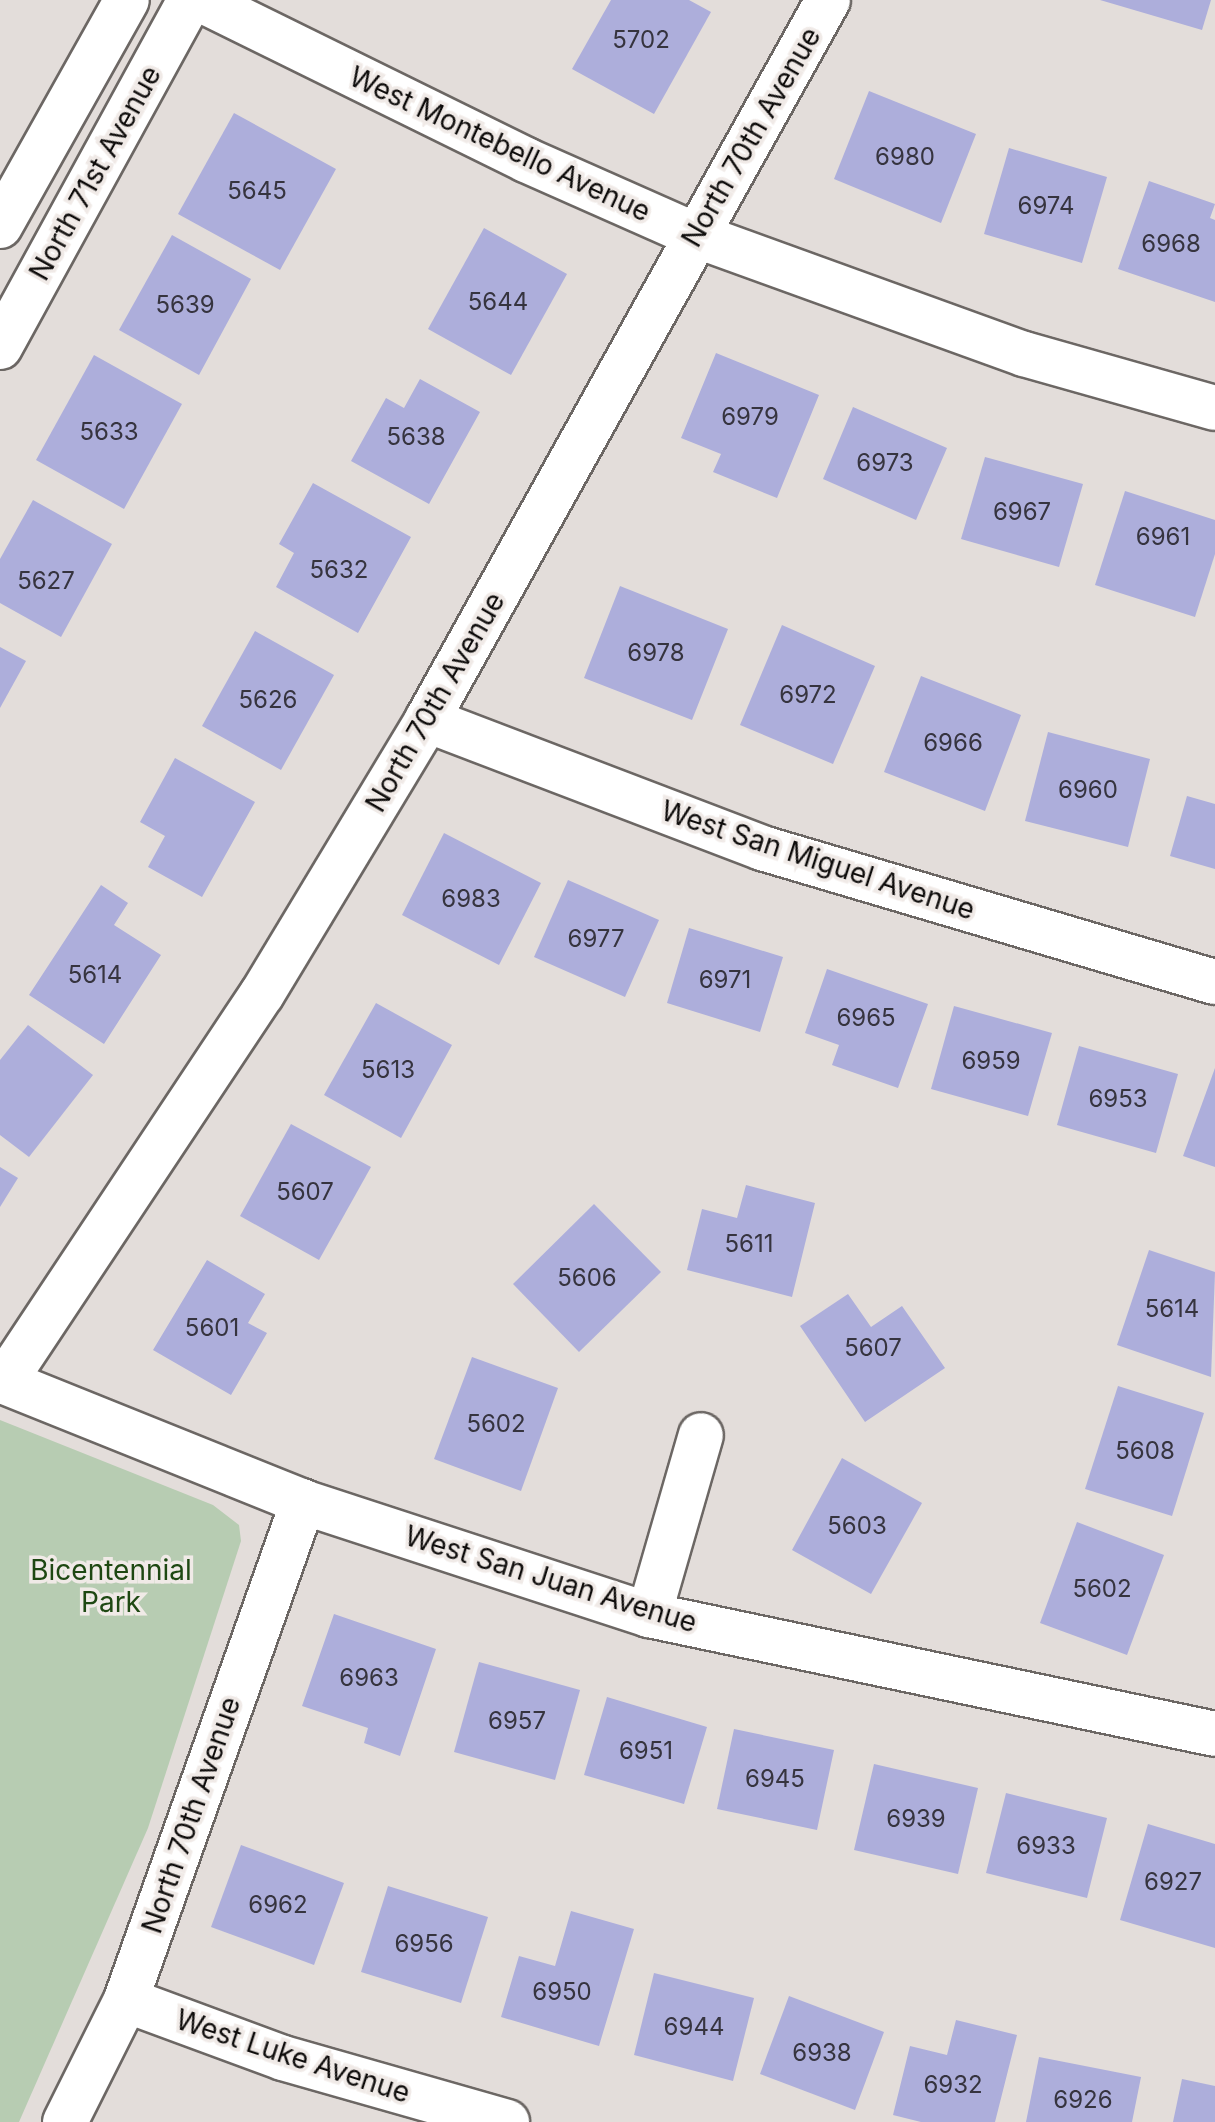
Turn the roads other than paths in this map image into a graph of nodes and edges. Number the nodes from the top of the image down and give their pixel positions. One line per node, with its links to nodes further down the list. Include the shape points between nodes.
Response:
1 (127, 0): 5 (street, North 71st Avenue)
2 (190, 0): 7 (street, North 71st Avenue)
3 (201, 0): 6 (street, West Montebello Avenue, via 526,160)
4 (828, 0): 6 (street, North 70th Avenue)
5 (0, 226)
6 (695, 235): 8 (street, West Montebello Avenue, via 1024,354); 9 (street, North 70th Avenue)
7 (0, 347)
8 (1215, 408)
9 (427, 720): 10 (street, West San Miguel Avenue, via 762,848); 11 (street, North 70th Avenue, via 262,994)
10 (1215, 982)
11 (2, 1381): 13 (street, West San Juan Avenue)
12 (701, 1435): 14 (street)
13 (303, 1502): 14 (street, West San Juan Avenue); 16 (street, North 70th Avenue)
14 (649, 1615): 15 (street, West San Juan Avenue)
15 (1215, 1733)
16 (126, 2000): 17 (street, North 70th Avenue); 18 (street, West Luke Avenue, via 283,2058)
17 (65, 2122)
18 (507, 2122)

